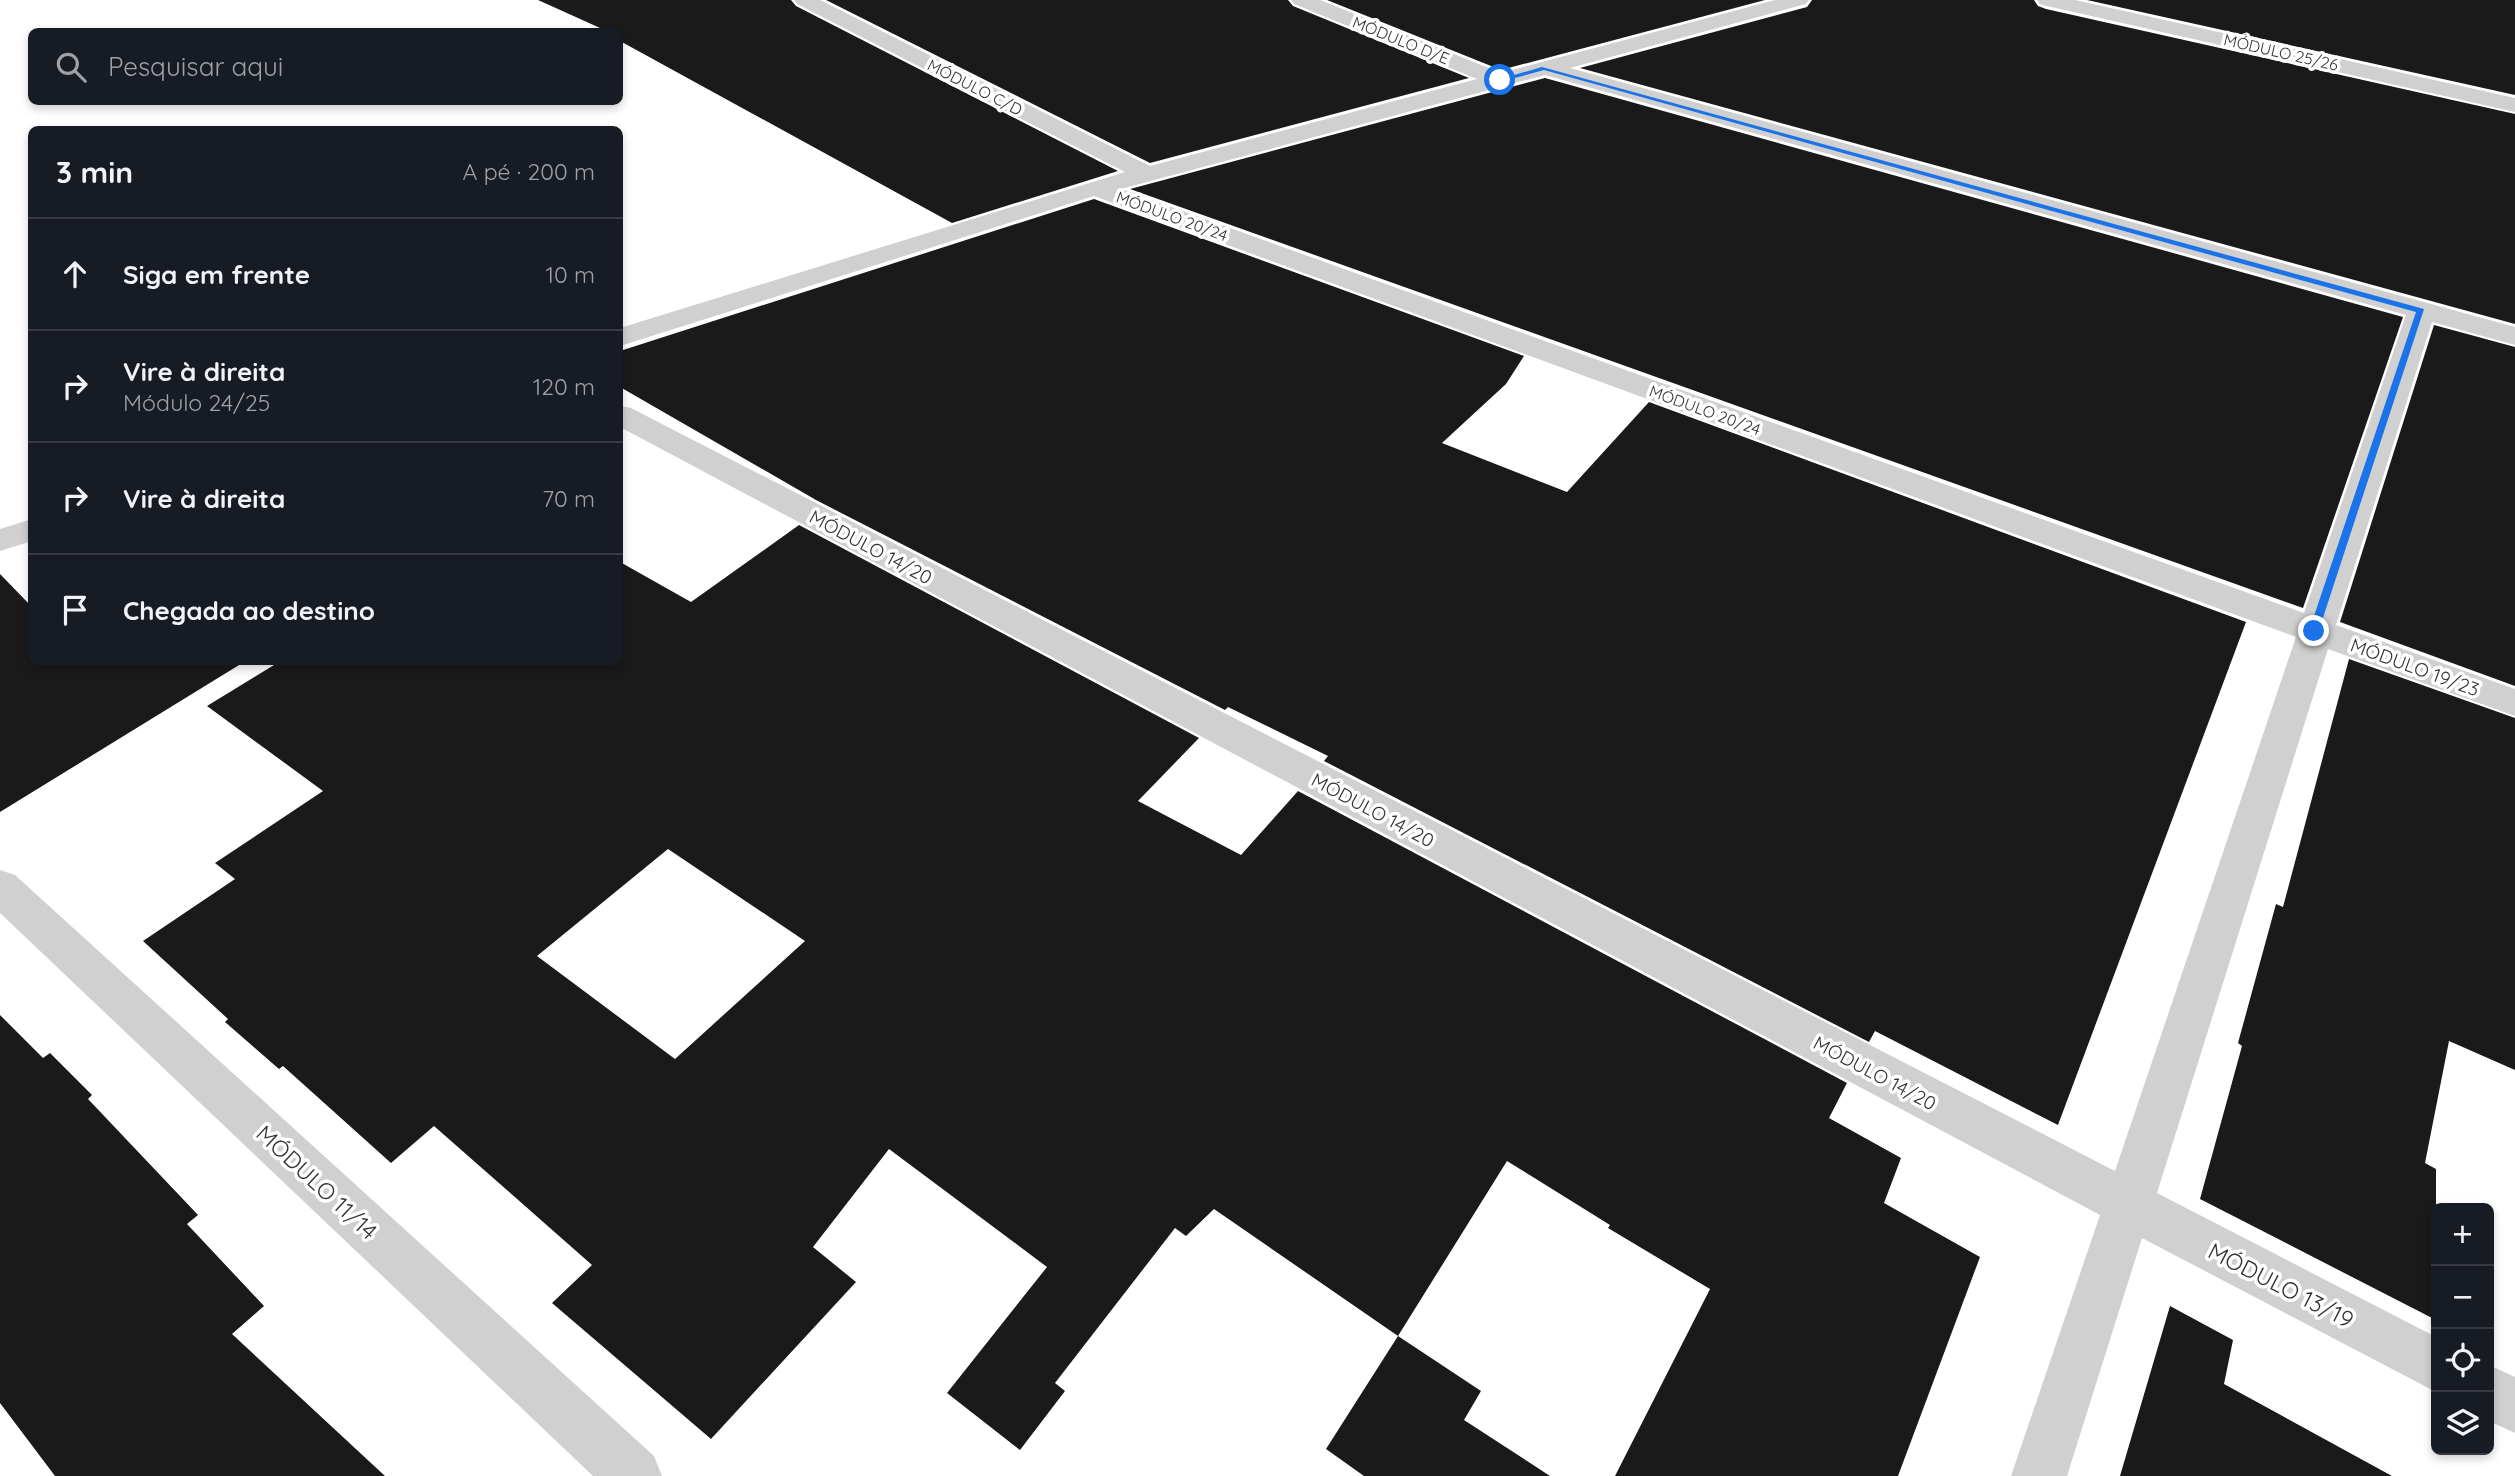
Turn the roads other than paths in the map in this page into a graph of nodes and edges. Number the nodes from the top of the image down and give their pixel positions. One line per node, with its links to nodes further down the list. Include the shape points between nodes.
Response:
1 (804, 0): 8 (street, MÓDULO C/D)
2 (1301, 0): 6 (street, MÓDULO D/E)
3 (1799, 0): 5 (street)
4 (2047, 0): 7 (street, MÓDULO 25/26)
5 (1545, 68): 6 (street); 10 (street)
6 (1500, 80): 8 (street)
7 (2515, 104)
8 (1147, 174): 9 (street)
9 (1095, 188): 12 (street); 16 (street, MÓDULO 20/24)
10 (2421, 311): 11 (street); 16 (street)
11 (2515, 336)
12 (623, 337)
13 (623, 417): 19 (street, MÓDULO 14/20)
14 (28, 531): 15 (street)
15 (0, 540)
16 (2314, 631): 17 (street, MÓDULO 19/23); 19 (street)
17 (2515, 703)
18 (0, 887): 23 (street, MÓDULO 11/14)
19 (2126, 1205): 20 (street, MÓDULO 13/19); 24 (street)
20 (2431, 1362)
21 (2494, 1395): 22 (street)
22 (2515, 1406)
23 (634, 1476)
24 (2039, 1476)

